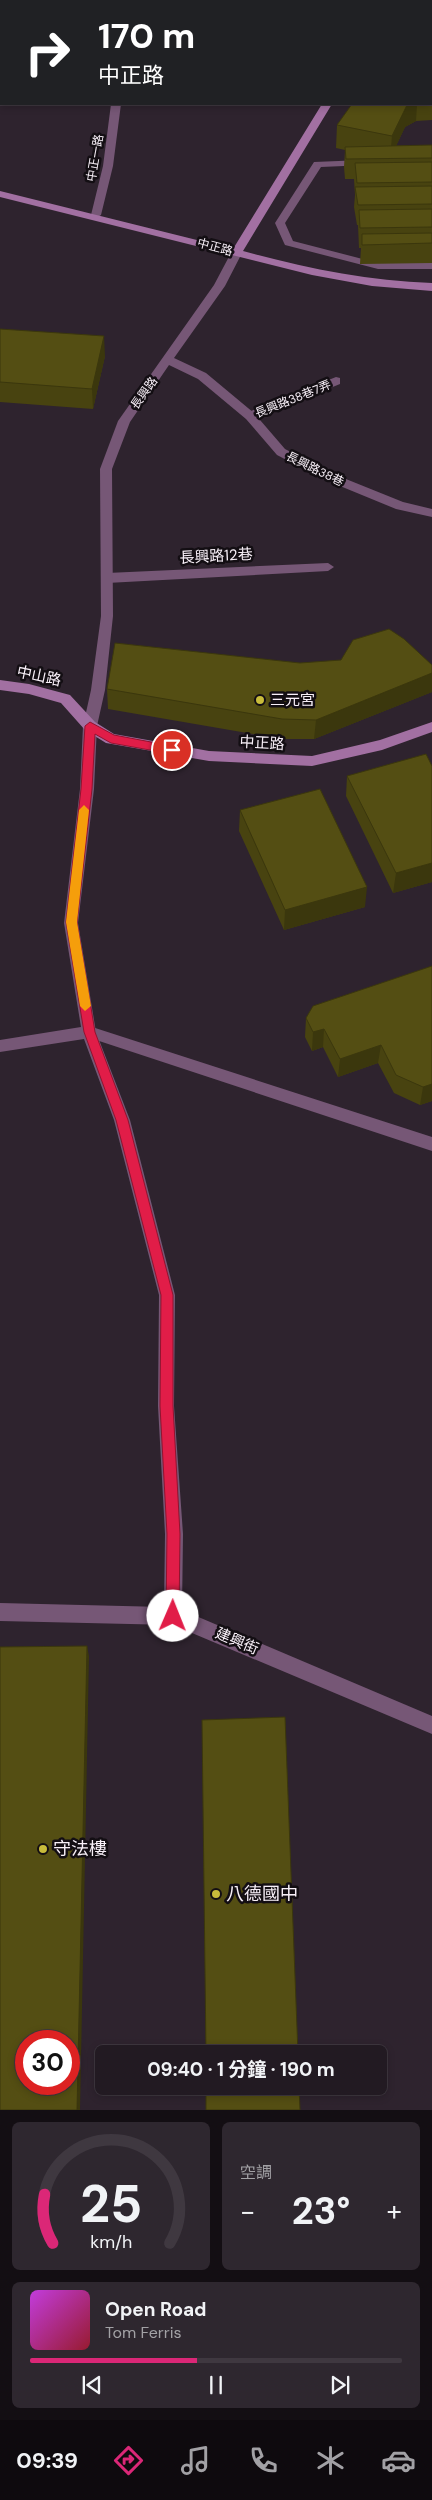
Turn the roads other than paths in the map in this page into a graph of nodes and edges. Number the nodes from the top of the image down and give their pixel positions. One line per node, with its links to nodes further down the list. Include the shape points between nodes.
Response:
1 (116, 105): 5 (street, 中正一路, via 108,166)
2 (326, 105): 6 (street, 長興路)
3 (375, 163): 7 (street, via 318,164 280,223 289,244 378,266)
4 (0, 194): 5 (street, 中正路)
5 (96, 215): 6 (street, 中正路)
6 (236, 253): 8 (street, 中正路, via 375,284); 9 (street, 長興路, via 219,286)
7 (432, 266)
8 (432, 287)
9 (169, 360): 11 (street, 長興路38巷, via 202,376); 14 (street, 長興路, via 124,421 106,469)
10 (336, 381): 11 (street, 長興路38巷7弄)
11 (250, 416): 12 (street, 長興路38巷, via 281,452 327,476 400,506)
12 (432, 513)
13 (328, 567): 14 (street, 長興路12巷)
14 (107, 578): 16 (street, 長興路, via 105,635)
15 (0, 685): 16 (street, 中山路, via 65,699)
16 (90, 726): 17 (street, 中正路, via 111,739 209,756 312,761 382,745); 18 (street, 長興路, via 87,789 71,922)
17 (432, 727)
18 (89, 1032): 19 (street); 20 (street); 22 (street, 長興路, via 122,1120 167,1295 166,1406 174,1534)
19 (0, 1046)
20 (432, 1144)
21 (0, 1612): 22 (street, 建興街)
22 (173, 1616): 23 (street, 建興街)
23 (432, 1725)

